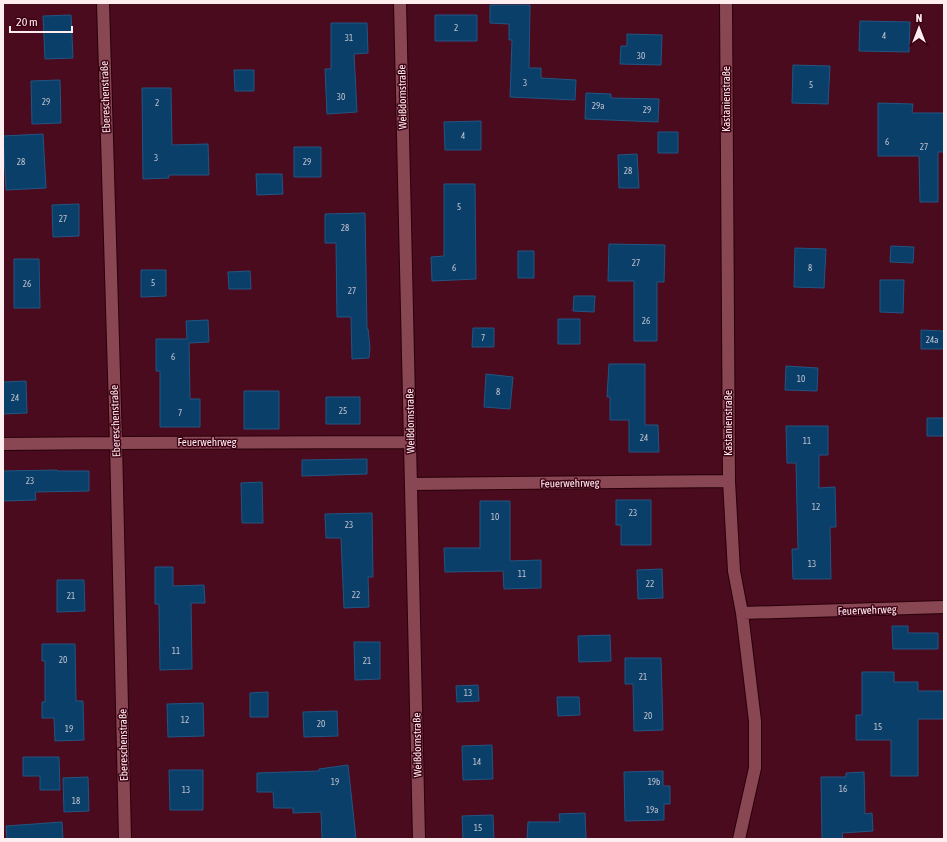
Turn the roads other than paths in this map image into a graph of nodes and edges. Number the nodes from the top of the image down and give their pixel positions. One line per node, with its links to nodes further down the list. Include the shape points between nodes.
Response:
1 (103, 3): 5 (street, Ebereschenstraße)
2 (400, 3): 4 (street, Weißdornstraße)
3 (726, 3): 7 (street, Kastanienstraße)
4 (410, 442): 5 (street, Feuerwehrweg); 8 (street, Weißdornstraße)
5 (116, 443): 6 (street, Feuerwehrweg); 11 (street, Ebereschenstraße)
6 (3, 444)
7 (729, 481): 8 (street, Feuerwehrweg); 10 (street, Kastanienstraße, via 734,571)
8 (411, 484): 12 (street, Weißdornstraße)
9 (944, 607): 10 (street, Feuerwehrweg)
10 (742, 614): 13 (street, Kastanienstraße, via 755,721 755,768)
11 (125, 839)
12 (419, 839)
13 (738, 839)

